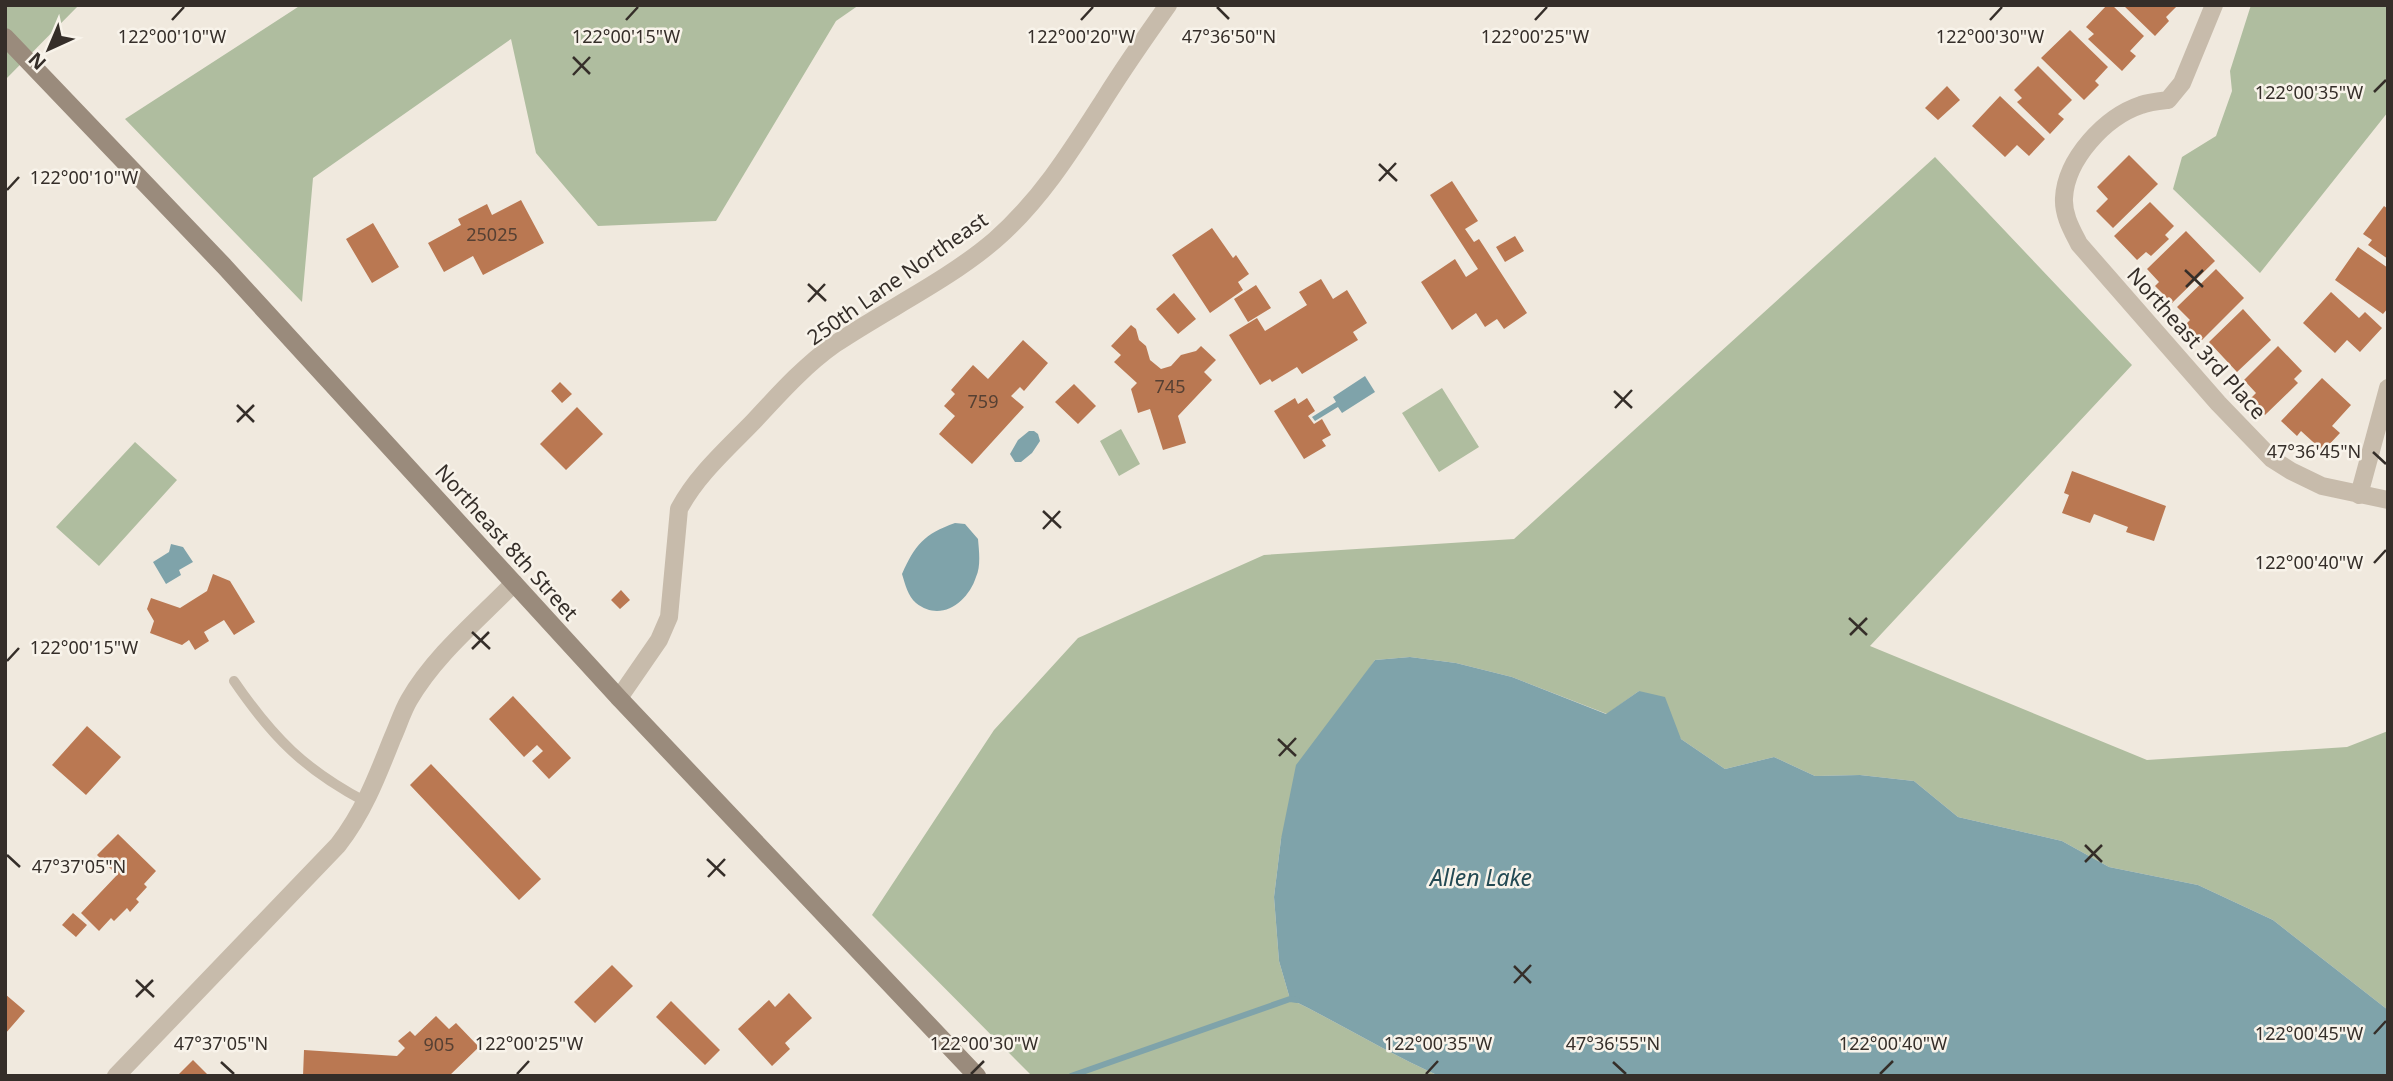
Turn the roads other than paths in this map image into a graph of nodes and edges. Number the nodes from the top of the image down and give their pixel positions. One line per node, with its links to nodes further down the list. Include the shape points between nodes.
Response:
1 (1168, 5): 9 (street, 250th Lane Northeast, via 1028,209 958,267 833,346 794,379 702,474 678,509 669,617 659,640)
2 (2214, 5): 5 (street, Northeast 3rd Place, via 2182,83 2168,100 2141,105 2119,117 2099,132 2079,157 2064,199 2068,223 2088,254 2272,459 2322,486)
3 (5, 37): 7 (street, Northeast 8th Street, via 224,266)
4 (2388, 388): 5 (street)
5 (2359, 495): 6 (street, Northeast 3rd Place)
6 (2388, 500)
7 (513, 583): 9 (street, Northeast 8th Street); 10 (street, via 420,682)
8 (234, 681): 10 (lane, via 260,719 293,754 335,786)
9 (619, 698): 12 (street, Northeast 8th Street)
10 (366, 802): 11 (street, via 338,845)
11 (116, 1076)
12 (977, 1076)

